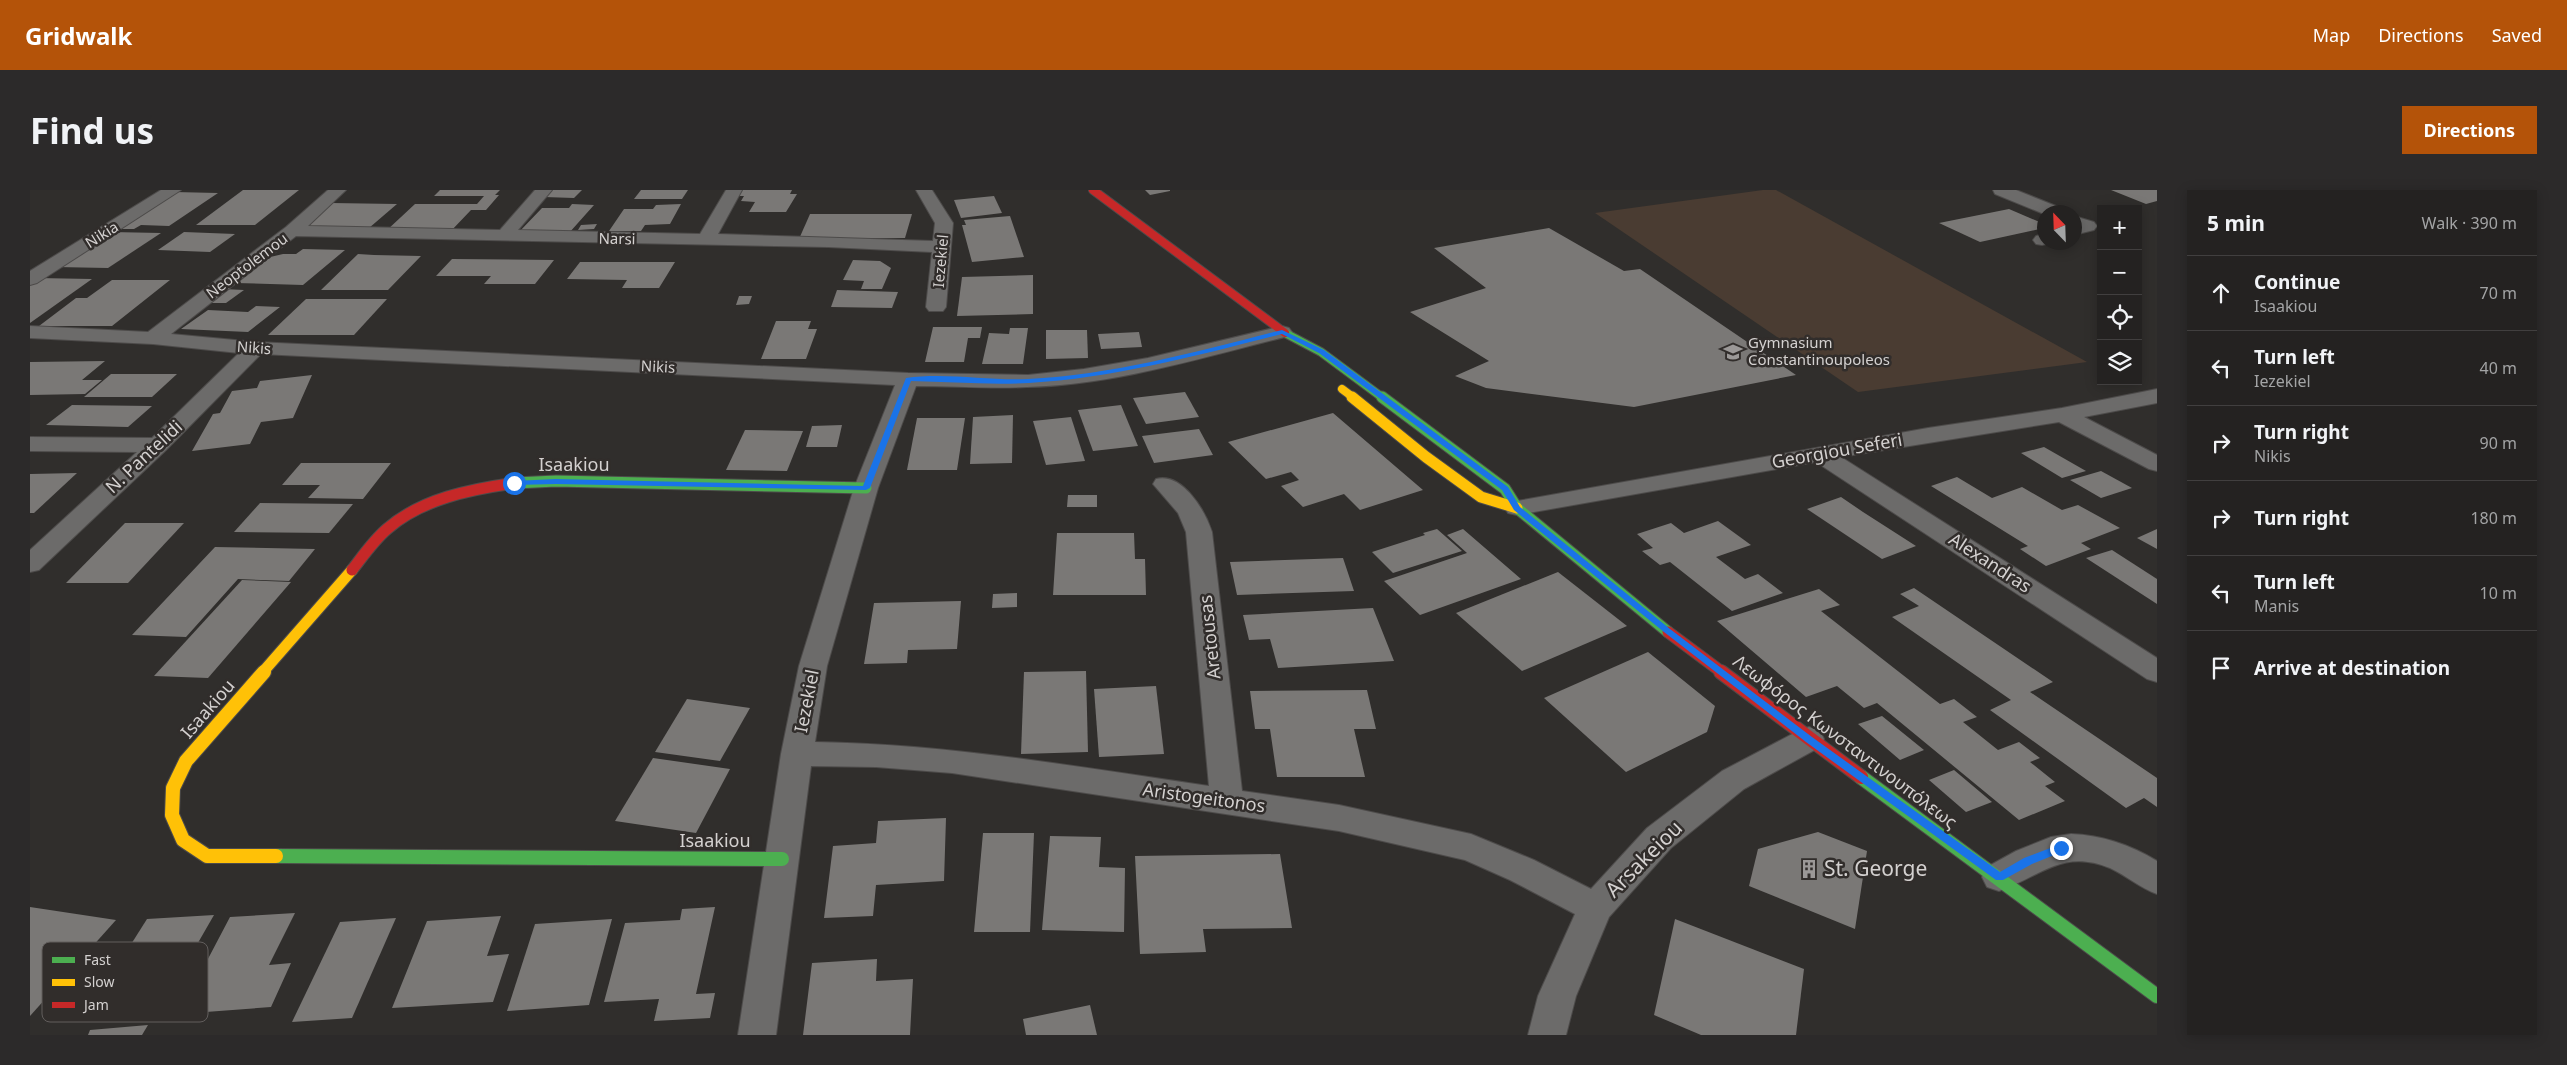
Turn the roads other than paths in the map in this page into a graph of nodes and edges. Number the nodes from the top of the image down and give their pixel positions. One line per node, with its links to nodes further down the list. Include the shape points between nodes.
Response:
1 (173, 190): 15 (street, Nikia)
2 (338, 190): 11 (street, Neoptolemou)
3 (544, 190): 12 (street)
4 (734, 190): 13 (street)
5 (924, 190): 14 (street, Iezekiel, via 944,223)
6 (1093, 190): 18 (street, Λεωφόρος Κωνσταντινουπόλεως)
7 (2000, 190): 8 (street)
8 (2038, 205)
9 (2082, 224): 10 (street, via 2088,226)
10 (2082, 228)
11 (292, 231): 12 (street, Narsi); 19 (street, Neoptolemou)
12 (504, 236): 13 (street, Narsi)
13 (705, 241): 14 (street, Narsi, via 828,242)
14 (942, 248): 16 (street, Iezekiel)
15 (30, 279)
16 (936, 307)
17 (30, 332): 19 (street, Nikis)
18 (1282, 332): 21 (street, Λεωφόρος Κωνσταντινουπόλεως); 22 (street, Nikis, via 1156,362 1084,375 1028,381); 32 (street, Λεωφόρος Κωνσταντινουπόλεως, via 1321,352 1415,421 1505,489)
19 (153, 338): 20 (street, Nikis)
20 (256, 348): 22 (street, Nikis); 27 (street, N. Pantelidi)
21 (1302, 357)
22 (908, 379): 31 (street, Iezekiel)
23 (1333, 382): 32 (street, Λεωφόρος Κωνσταντινουπόλεως, via 1426,457 1482,497)
24 (2157, 396): 25 (street, Georgiou Seferi)
25 (2062, 415): 28 (street, Georgiou Seferi); 29 (street)
26 (30, 444): 27 (street)
27 (158, 445): 33 (street, N. Pantelidi)
28 (1821, 454): 32 (street, Georgiou Seferi); 34 (street, Alexandras)
29 (2157, 464)
30 (1165, 484): 37 (street, Aretousas, via 1189,507 1199,532)
31 (866, 488): 36 (street, Iezekiel, via 813,666); 38 (street, Isaakiou, via 556,481 482,487 432,504 388,528 186,761 173,788 172,815 183,840 207,856)
32 (1517, 508): 35 (street, Λεωφόρος Κωνσταντινουπόλεως, via 1667,630)
33 (30, 564)
34 (2157, 672)
35 (1809, 739): 39 (street, Λεωφόρος Κωνσταντινουπόλεως); 41 (street, Arsakeiou, via 1733,780 1659,838)
36 (797, 754): 37 (street, Aristogeitonos, via 876,755 952,761); 38 (street, Iezekiel)
37 (1227, 802): 41 (street, Aristogeitonos, via 1339,818 1470,848 1522,870)
38 (782, 858): 43 (street, Iezekiel)
39 (1999, 877): 40 (street, via 2061,848 2097,849 2127,861); 42 (street, Λεωφόρος Κωνσταντινουπόλεως)
40 (2157, 880)
41 (1595, 908): 44 (street, Arsakeiou, via 1557,996)
42 (2157, 996)
43 (757, 1035)
44 (1547, 1035)

